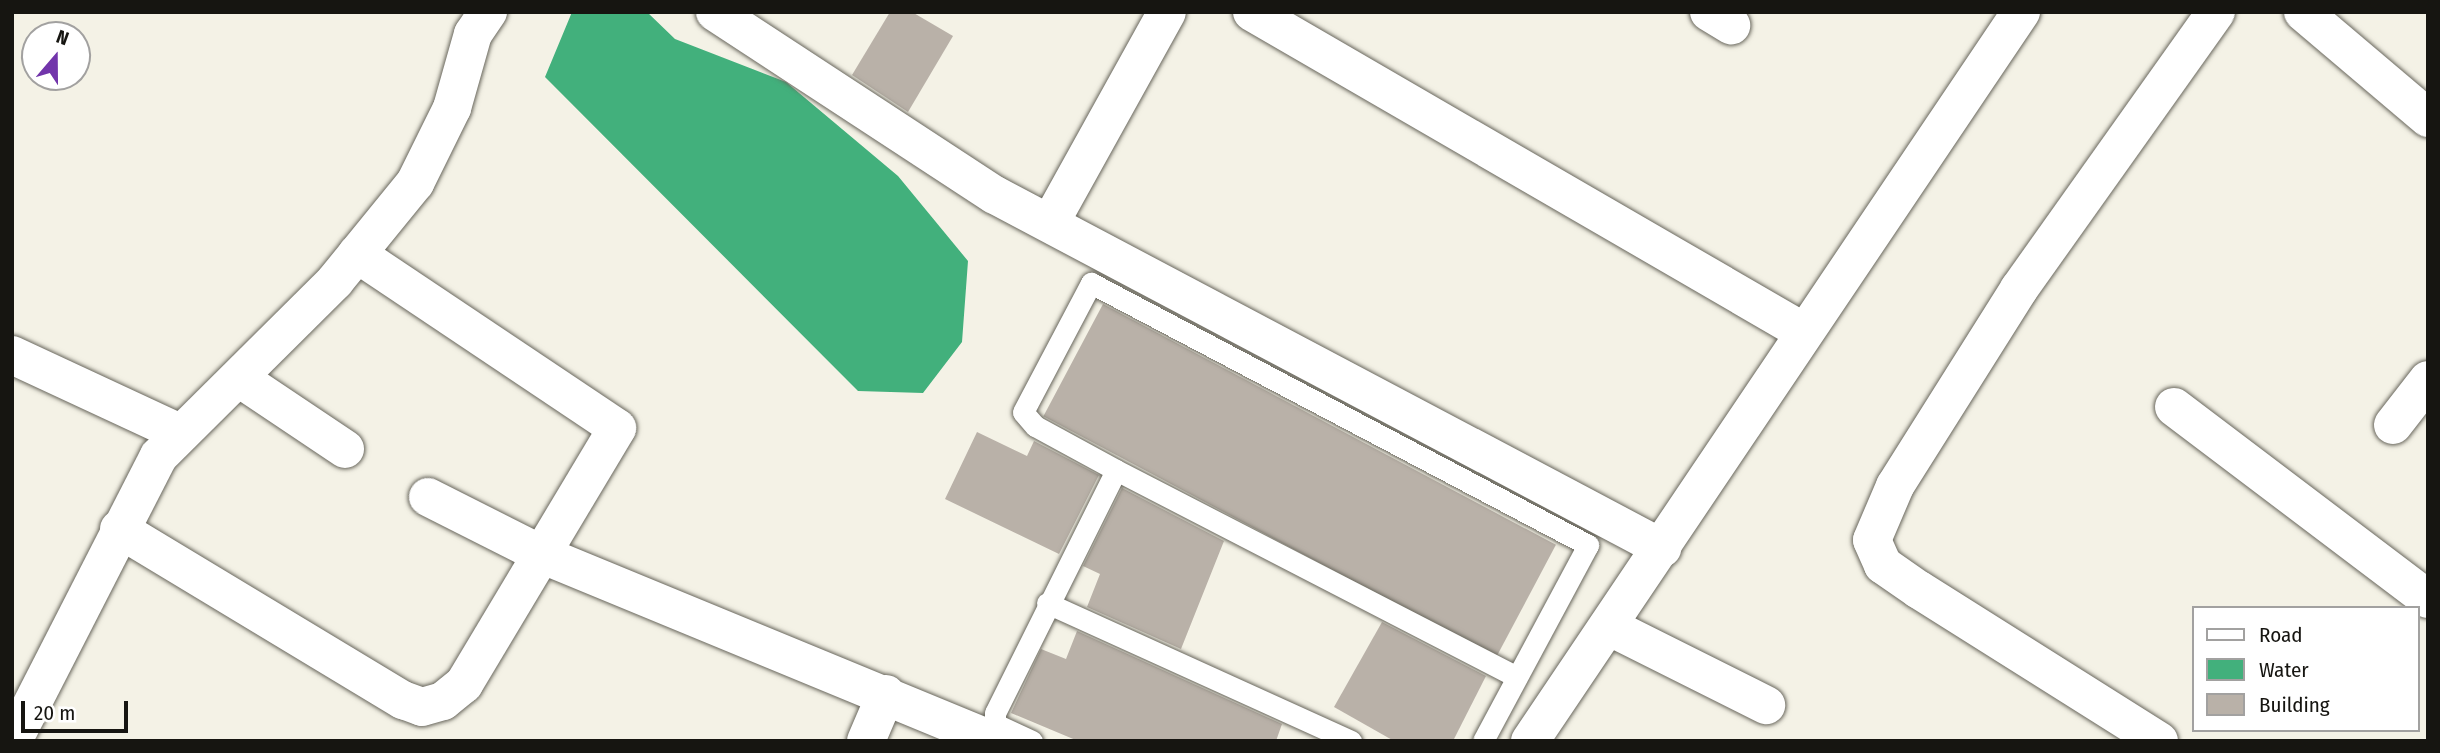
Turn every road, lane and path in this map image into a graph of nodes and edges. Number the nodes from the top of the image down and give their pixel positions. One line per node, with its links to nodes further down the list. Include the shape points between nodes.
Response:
1 (715, 12): 9 (street, via 951,169)
2 (1167, 12): 9 (street)
3 (1252, 12): 11 (street)
4 (2021, 12): 11 (street)
5 (2216, 12): 37 (street, via 2019,289 1895,486 1872,540 1883,565)
6 (2303, 12): 8 (street)
7 (471, 20): 10 (street, via 436,146 415,183)
8 (2428, 118)
9 (1050, 223): 22 (street)
10 (357, 254): 13 (street); 23 (street, via 617,428)
11 (1804, 332): 22 (street)
12 (12, 355): 17 (street)
13 (242, 380): 17 (street); 18 (street)
14 (2428, 380): 16 (street)
15 (2174, 407): 24 (street)
16 (2393, 425)
17 (180, 433): 21 (street, via 141,485)
18 (345, 449)
19 (1116, 470): 25 (lane); 27 (lane); 27 (lane, via 1035,426 1023,412 1091,283 1588,545)
20 (428, 497): 23 (street)
21 (119, 529): 23 (street, via 422,707 443,701 464,684); 30 (street)
22 (1662, 548): 26 (street)
23 (543, 555): 28 (street)
24 (2428, 599)
25 (1047, 603): 33 (lane, via 995,713 995,723); 34 (lane)
26 (1608, 626): 29 (street); 36 (street)
27 (1517, 677): 35 (lane)
28 (886, 694): 31 (street); 32 (street)
29 (1766, 705)
30 (14, 740)
31 (866, 741)
32 (995, 741)
33 (1032, 741)
34 (1351, 741)
35 (1483, 741)
36 (1530, 741)
37 (2159, 741)

